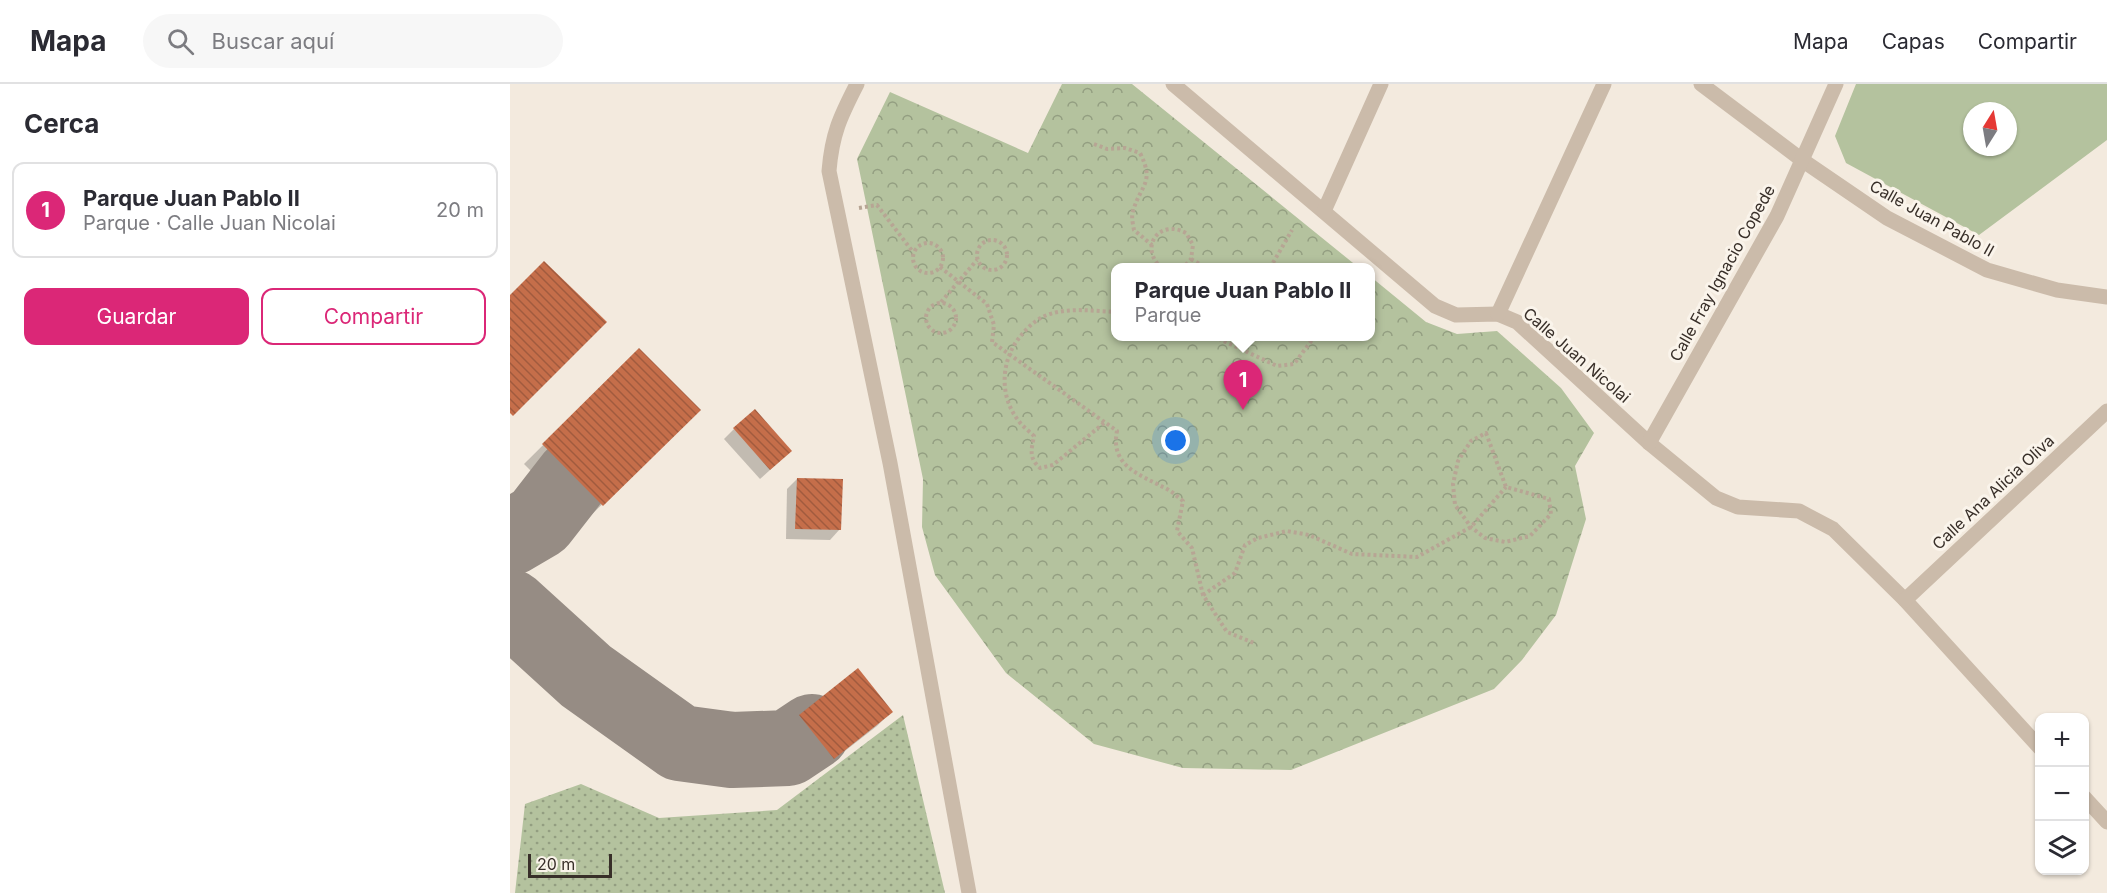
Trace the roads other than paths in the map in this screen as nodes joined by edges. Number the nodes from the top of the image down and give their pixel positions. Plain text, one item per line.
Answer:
1 (857, 84) edge
2 (1173, 84) edge
3 (1381, 84) edge
4 (1604, 84) edge
5 (1701, 84) edge
6 (1836, 84) edge
7 (1802, 160) junction
8 (1324, 211) junction
9 (2107, 297) edge
10 (1498, 314) junction
11 (2107, 411) edge
12 (1649, 443) junction
13 (1905, 600) junction
14 (2035, 743) edge
15 (2089, 802) edge
16 (2107, 822) edge
17 (969, 893) edge

1 - 17 street
2 - 8 street, Calle Juan Nicolai
3 - 8 street
4 - 10 street
5 - 7 street, Calle Juan Pablo II
6 - 7 street, Calle Fray Ignacio Copede
7 - 9 street, Calle Juan Pablo II
7 - 12 street, Calle Fray Ignacio Copede
8 - 10 street, Calle Juan Nicolai
10 - 12 street, Calle Juan Nicolai
11 - 13 street, Calle Ana Alicia Oliva
12 - 13 street, Calle Juan Nicolai
13 - 14 street, Calle Juan Nicolai
15 - 16 street

